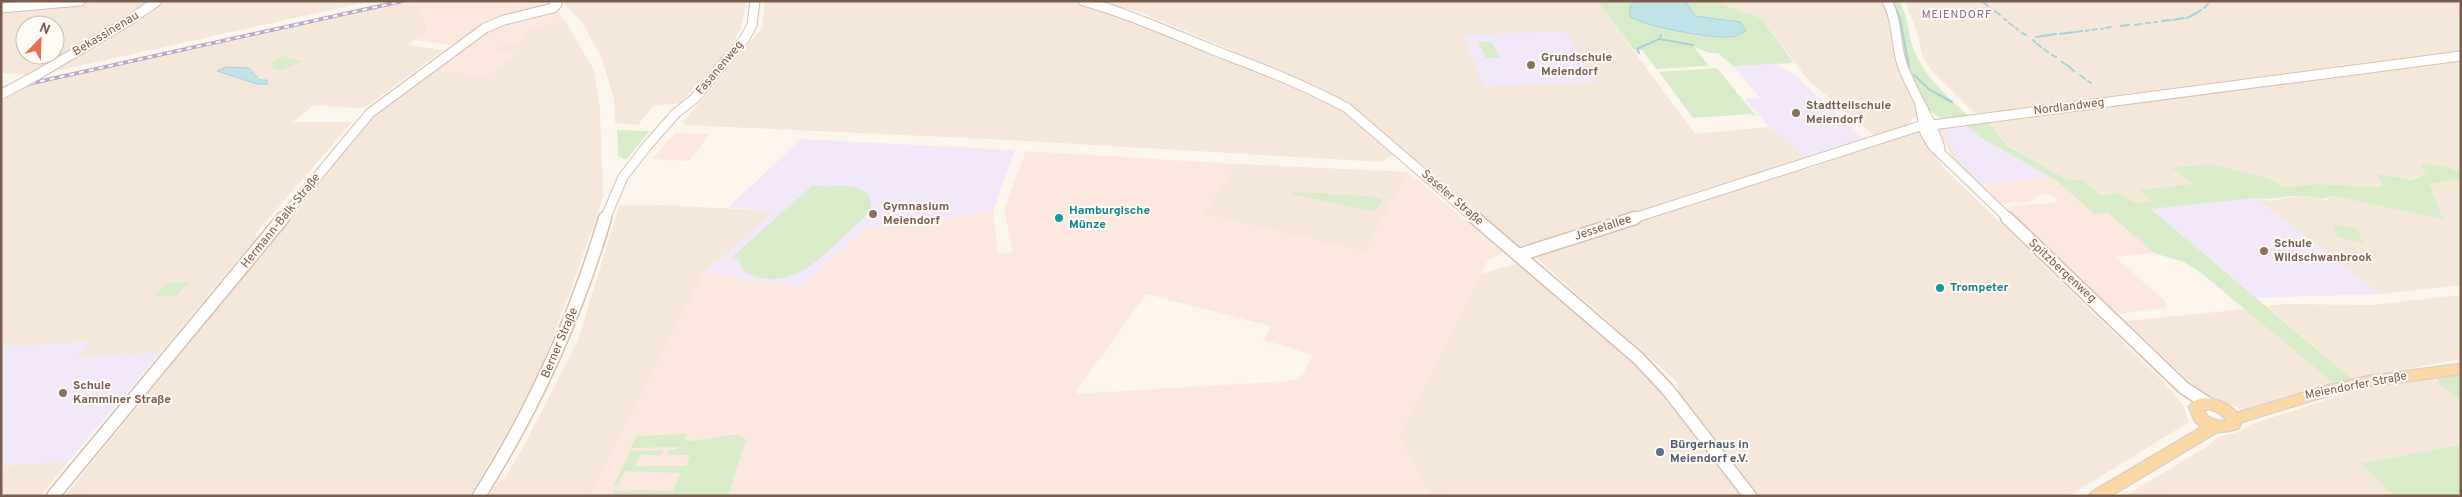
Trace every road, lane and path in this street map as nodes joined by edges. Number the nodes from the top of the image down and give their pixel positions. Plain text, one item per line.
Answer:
1 (80, 1) edge
2 (157, 1) edge
3 (755, 1) edge
4 (1083, 1) edge
5 (1887, 1) edge
6 (555, 4) edge
7 (1, 8) edge
8 (2461, 56) edge
9 (2, 94) edge
10 (1928, 125) junction
11 (637, 163) joint
12 (1687, 201) joint
13 (1519, 255) junction
14 (2461, 368) edge
15 (2202, 404) junction
16 (2231, 415) junction
17 (2207, 426) junction
18 (53, 496) edge
19 (479, 496) edge
20 (1750, 496) edge
21 (2097, 496) edge

1 - 7 street
2 - 9 street, Bekassinenau, bridge
3 - 11 street, Fasanenweg
4 - 13 street, Saseler Straße
5 - 10 street, Spitzbergenweg
6 - 18 street, Hermann-Balk-Straße
8 - 10 street, Nordlandweg
10 - 12 street, Nordlandweg
10 - 15 street, Spitzbergenweg
11 - 19 street, Berner Straße
12 - 13 street, Jesselallee
13 - 20 street, Saseler Straße
14 - 16 main road, Meiendorfer Straße
15 - 16 main road
15 - 17 main road
16 - 17 main road, Meiendorfer Straße
17 - 21 main road, Meiendorfer Straße

